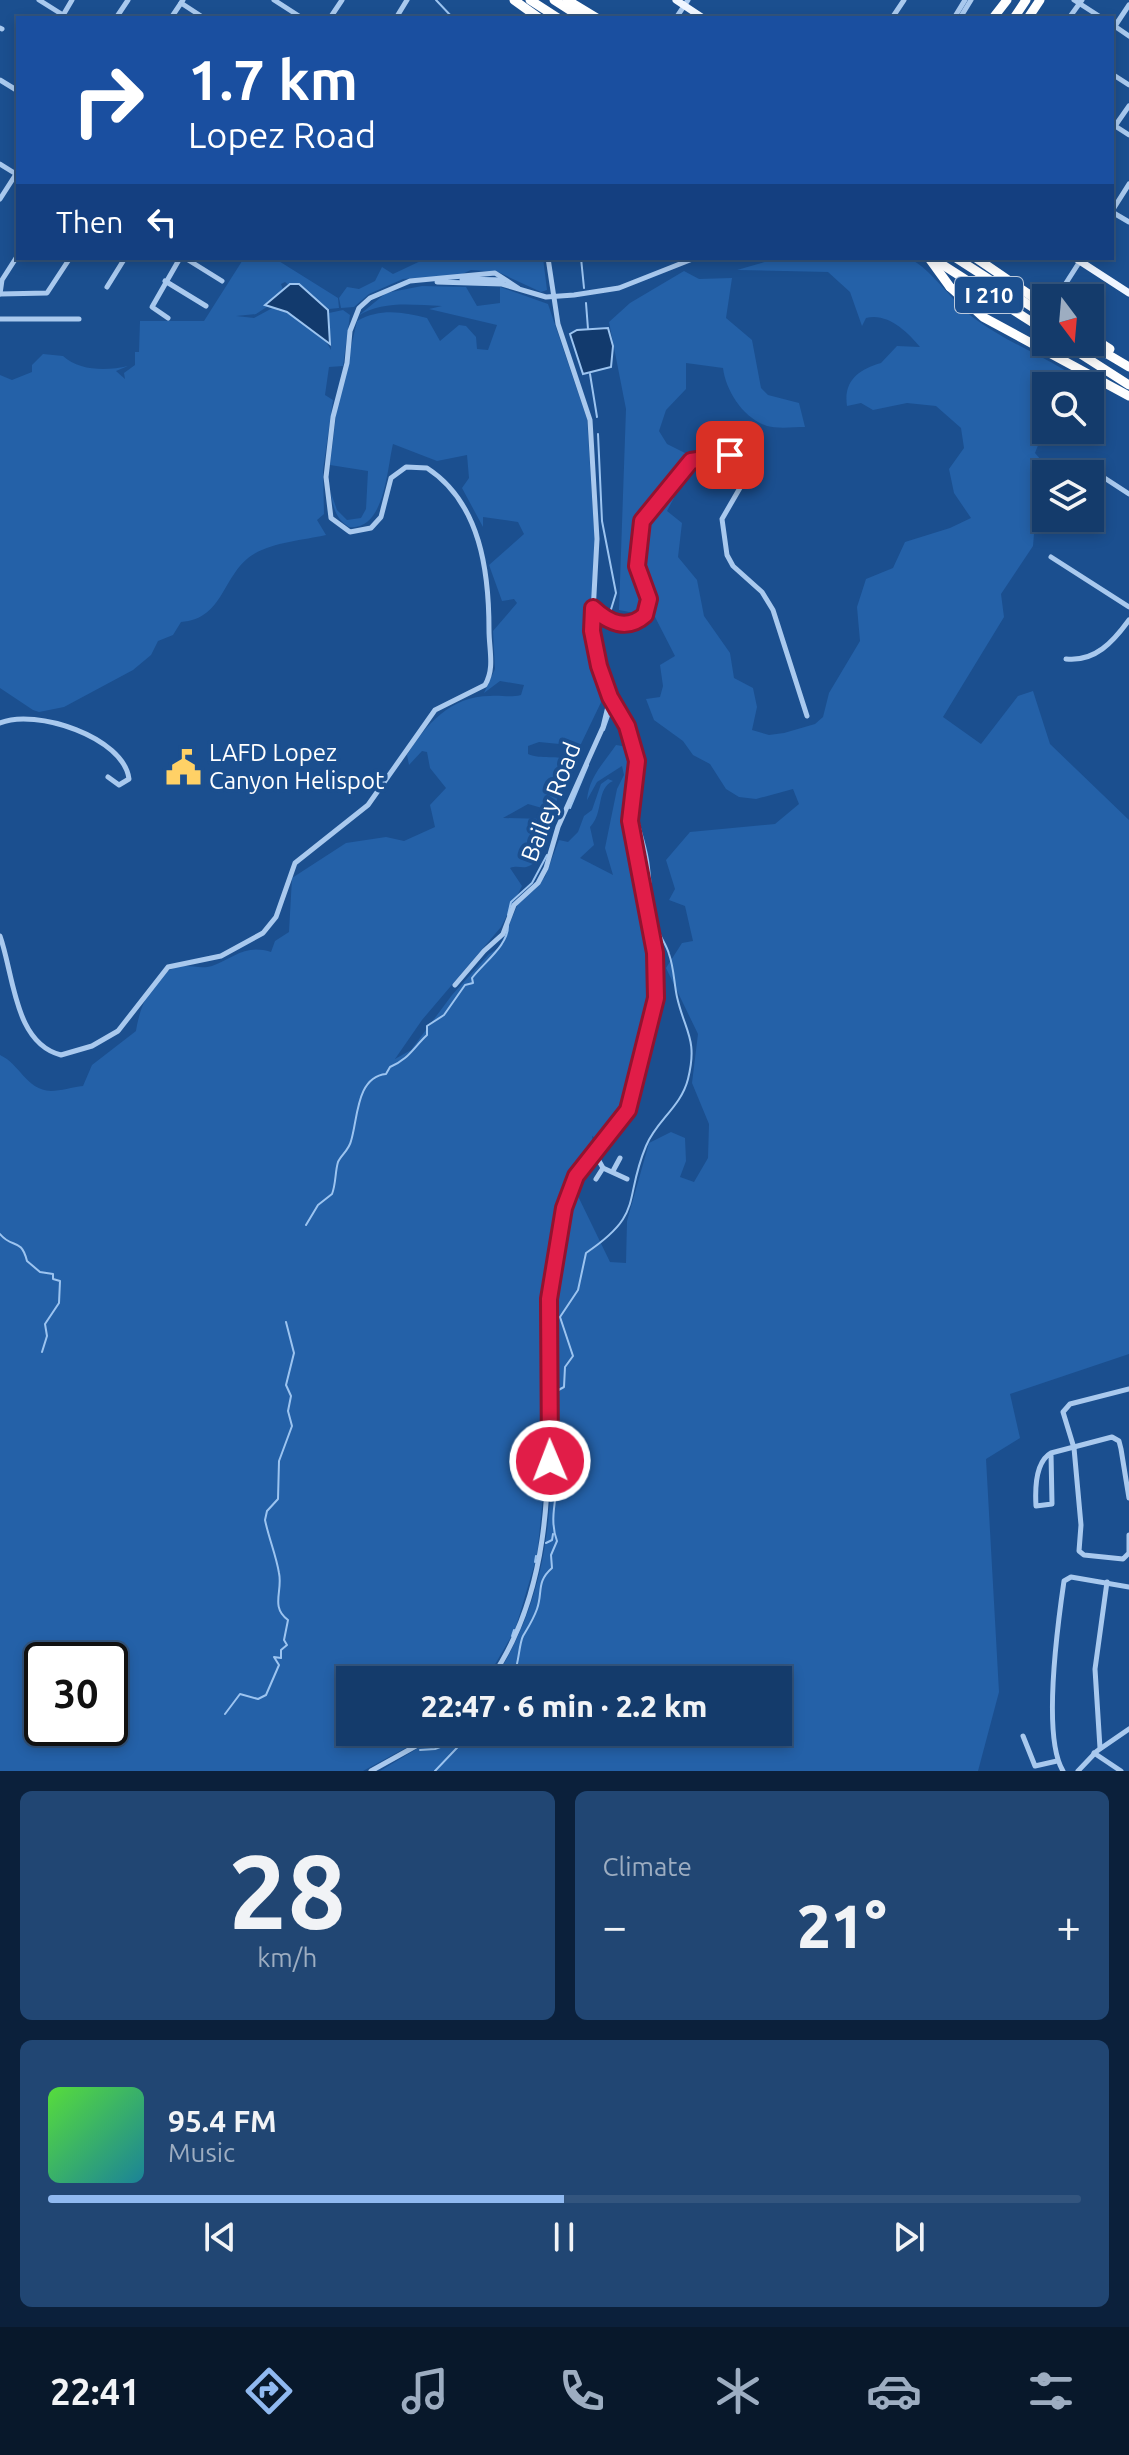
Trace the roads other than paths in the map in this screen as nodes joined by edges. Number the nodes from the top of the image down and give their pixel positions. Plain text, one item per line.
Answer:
1 (39, 0) edge
2 (274, 0) edge
3 (514, 0) edge
4 (530, 0) edge
5 (554, 0) edge
6 (567, 0) edge
7 (676, 0) edge
8 (1007, 0) edge
9 (1078, 1) edge
10 (182, 2) edge
11 (686, 3) edge
12 (1129, 5) edge
13 (61, 16) edge
14 (201, 16) edge
15 (299, 16) edge
16 (536, 16) edge
17 (555, 16) edge
18 (579, 16) edge
19 (594, 16) edge
20 (995, 16) edge
21 (1099, 16) edge
22 (1114, 26) edge
23 (1129, 36) edge
24 (1129, 106) edge
25 (1114, 125) edge
26 (1129, 135) edge
27 (16, 174) edge
28 (1129, 184) edge
29 (0, 199) edge
30 (1114, 208) edge
31 (16, 258) edge
32 (69, 260) edge
33 (124, 260) edge
34 (181, 260) edge
35 (186, 260) edge
36 (548, 260) edge
37 (690, 260) edge
38 (927, 260) edge
39 (932, 260) edge
40 (934, 260) edge
41 (959, 260) edge
42 (967, 260) edge
43 (979, 260) edge
44 (1078, 260) edge
45 (1080, 260) edge
46 (165, 281) junction
47 (222, 281) dead end
48 (434, 281) junction
49 (994, 282) junction
50 (1065, 284) edge
51 (107, 287) dead end
52 (518, 288) junction
53 (987, 293) junction
54 (1129, 293) edge
55 (0, 294) edge
56 (1032, 296) edge
57 (553, 297) junction
58 (206, 306) dead end
59 (1032, 307) edge
60 (168, 318) dead end
61 (0, 319) edge
62 (79, 319) dead end
63 (1032, 322) edge
64 (1104, 345) edge
65 (1104, 352) edge
66 (1084, 356) edge
67 (1128, 367) edge
68 (1129, 385) edge
69 (1129, 396) edge
70 (1104, 478) edge
71 (1129, 494) edge
72 (1051, 557) dead end
73 (1129, 607) edge
74 (593, 608) junction
75 (1129, 620) edge
76 (1066, 659) dead end
77 (610, 697) junction
78 (807, 716) dead end
79 (0, 723) edge
80 (108, 777) dead end
81 (0, 936) edge
82 (455, 985) dead end
83 (594, 1152) junction
84 (620, 1158) dead end
85 (603, 1168) junction
86 (613, 1171) junction
87 (596, 1179) dead end
88 (627, 1179) dead end
89 (1129, 1389) edge
90 (1074, 1448) junction
91 (1051, 1453) junction
92 (1129, 1498) edge
93 (1129, 1535) edge
94 (1107, 1582) junction
95 (1129, 1587) edge
96 (498, 1666) edge
97 (1127, 1732) edge
98 (1023, 1736) dead end
99 (416, 1746) edge
100 (1100, 1748) junction
101 (1094, 1753) junction
102 (1057, 1761) junction
103 (371, 1771) edge
104 (1063, 1771) edge
105 (1078, 1771) edge
106 (1121, 1771) edge

1 - 13 street
2 - 15 street
3 - 16 highway
4 - 17 highway
5 - 18 highway
6 - 19 highway
7 - 11 main road
8 - 20 highway
9 - 21 street
10 - 14 street
12 - 22 street
22 - 23 street
24 - 25 street
25 - 26 street
27 - 29 street
28 - 30 street
31 - 55 street
32 - 55 street
33 - 51 street
34 - 46 street
35 - 47 street
36 - 57 street
37 - 57 street
38 - 53 highway
39 - 69 highway, bridge
40 - 53 highway, I 210
41 - 49 highway, I 210
42 - 49 highway
43 - 56 highway
44 - 50 street
45 - 54 main road
46 - 58 street
46 - 60 street
48 - 52 street
48 - 52 street
48 - 81 street
49 - 59 highway, I 210
52 - 57 street
53 - 63 highway, I 210
57 - 74 street
61 - 62 street
64 - 67 highway
65 - 67 highway
66 - 68 highway
70 - 71 street
72 - 73 street
74 - 77 street
74 - 78 street
75 - 76 street
77 - 82 street, Bailey Road
77 - 83 street
79 - 80 street
83 - 85 street
83 - 96 street
84 - 86 street
85 - 86 street
85 - 87 street
86 - 88 street
89 - 90 street
90 - 91 street
90 - 92 street
90 - 93 street
91 - 91 street
94 - 95 street
94 - 100 street
94 - 102 street
97 - 100 street
98 - 102 street
99 - 103 street
100 - 101 street
101 - 105 street
101 - 106 street
102 - 104 street

